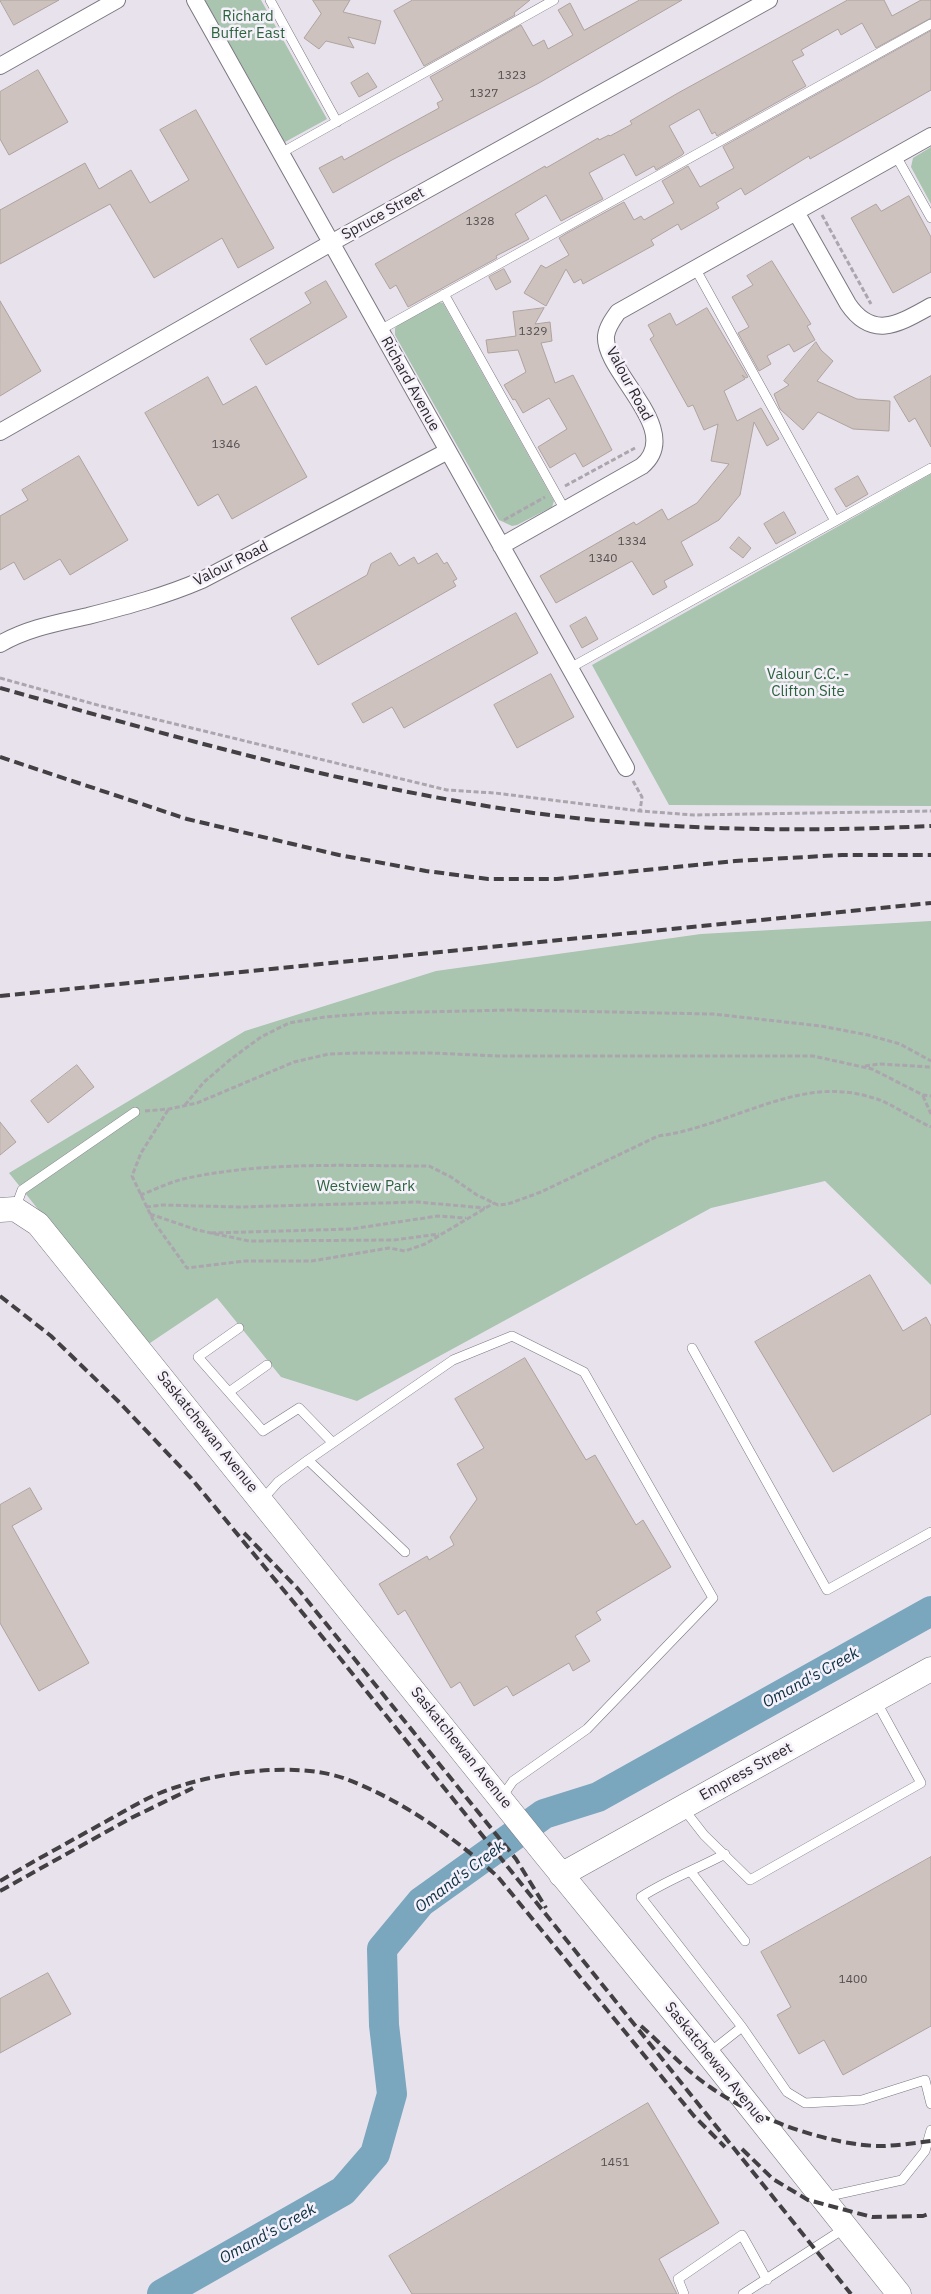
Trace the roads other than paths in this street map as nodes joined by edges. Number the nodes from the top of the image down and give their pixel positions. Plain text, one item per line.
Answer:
1 (117, 0) edge
2 (195, 0) edge
3 (270, 0) edge
4 (554, 0) edge
5 (769, 0) edge
6 (931, 24) edge
7 (0, 66) edge
8 (337, 122) junction
9 (931, 136) edge
10 (281, 153) junction
11 (896, 156) junction
12 (796, 212) junction
13 (931, 218) edge
14 (331, 243) junction
15 (695, 268) junction
16 (444, 294) junction
17 (931, 306) edge
18 (380, 330) junction
19 (0, 432) edge
20 (448, 451) junction
21 (931, 468) edge
22 (565, 510) junction
23 (835, 521) junction
24 (501, 546) junction
25 (0, 644) edge
26 (570, 668) junction
27 (626, 768) road end
28 (134, 1112) road end
29 (8, 1209) edge
30 (239, 1328) dead end
31 (692, 1348) dead end
32 (267, 1365) dead end
33 (229, 1392) junction
34 (332, 1442) junction
35 (308, 1460) junction
36 (262, 1500) junction
37 (931, 1532) edge
38 (405, 1552) dead end
39 (931, 1669) edge
40 (876, 1700) junction
41 (501, 1798) junction
42 (683, 1807) junction
43 (725, 1854) junction
44 (691, 1872) junction
45 (561, 1875) junction
46 (745, 1941) dead end
47 (742, 2027) junction
48 (708, 2054) junction
49 (931, 2104) edge
50 (931, 2130) edge
51 (822, 2198) junction
52 (846, 2228) junction
53 (767, 2280) junction
54 (684, 2294) edge
55 (743, 2294) edge
56 (898, 2294) edge

1 - 7 street
2 - 10 street, Richard Avenue
3 - 8 lane
4 - 8 lane
5 - 14 street, Spruce Street
6 - 16 lane
8 - 10 lane
9 - 11 street, Valour Road
10 - 14 street, Richard Avenue
11 - 12 street, Valour Road
11 - 13 lane
12 - 15 street, Valour Road
12 - 17 street
14 - 18 street, Richard Avenue
14 - 19 street, Spruce Street
15 - 22 street, Valour Road
15 - 23 lane
16 - 18 lane
16 - 22 lane
18 - 20 street, Richard Avenue
20 - 24 street, Richard Avenue
20 - 25 street, Valour Road
21 - 23 lane
22 - 24 street, Valour Road
23 - 26 lane
24 - 26 street, Richard Avenue
26 - 27 street, Richard Avenue
28 - 29 lane
29 - 36 street, Saskatchewan Avenue
30 - 33 lane
31 - 37 lane
32 - 33 lane
33 - 34 lane
34 - 35 lane
34 - 41 lane
35 - 36 lane
35 - 38 lane
36 - 41 street, Saskatchewan Avenue
39 - 40 street, Empress Street
40 - 42 street, Empress Street
40 - 43 lane
41 - 45 street, Saskatchewan Avenue
42 - 43 lane
42 - 45 street, Empress Street
43 - 44 lane
44 - 46 lane
44 - 47 lane
45 - 48 street, Saskatchewan Avenue
47 - 48 lane
47 - 49 lane
48 - 51 street, Saskatchewan Avenue
50 - 51 lane
51 - 52 street, Saskatchewan Avenue
52 - 53 lane
52 - 56 street, Saskatchewan Avenue
53 - 54 lane
53 - 55 lane

